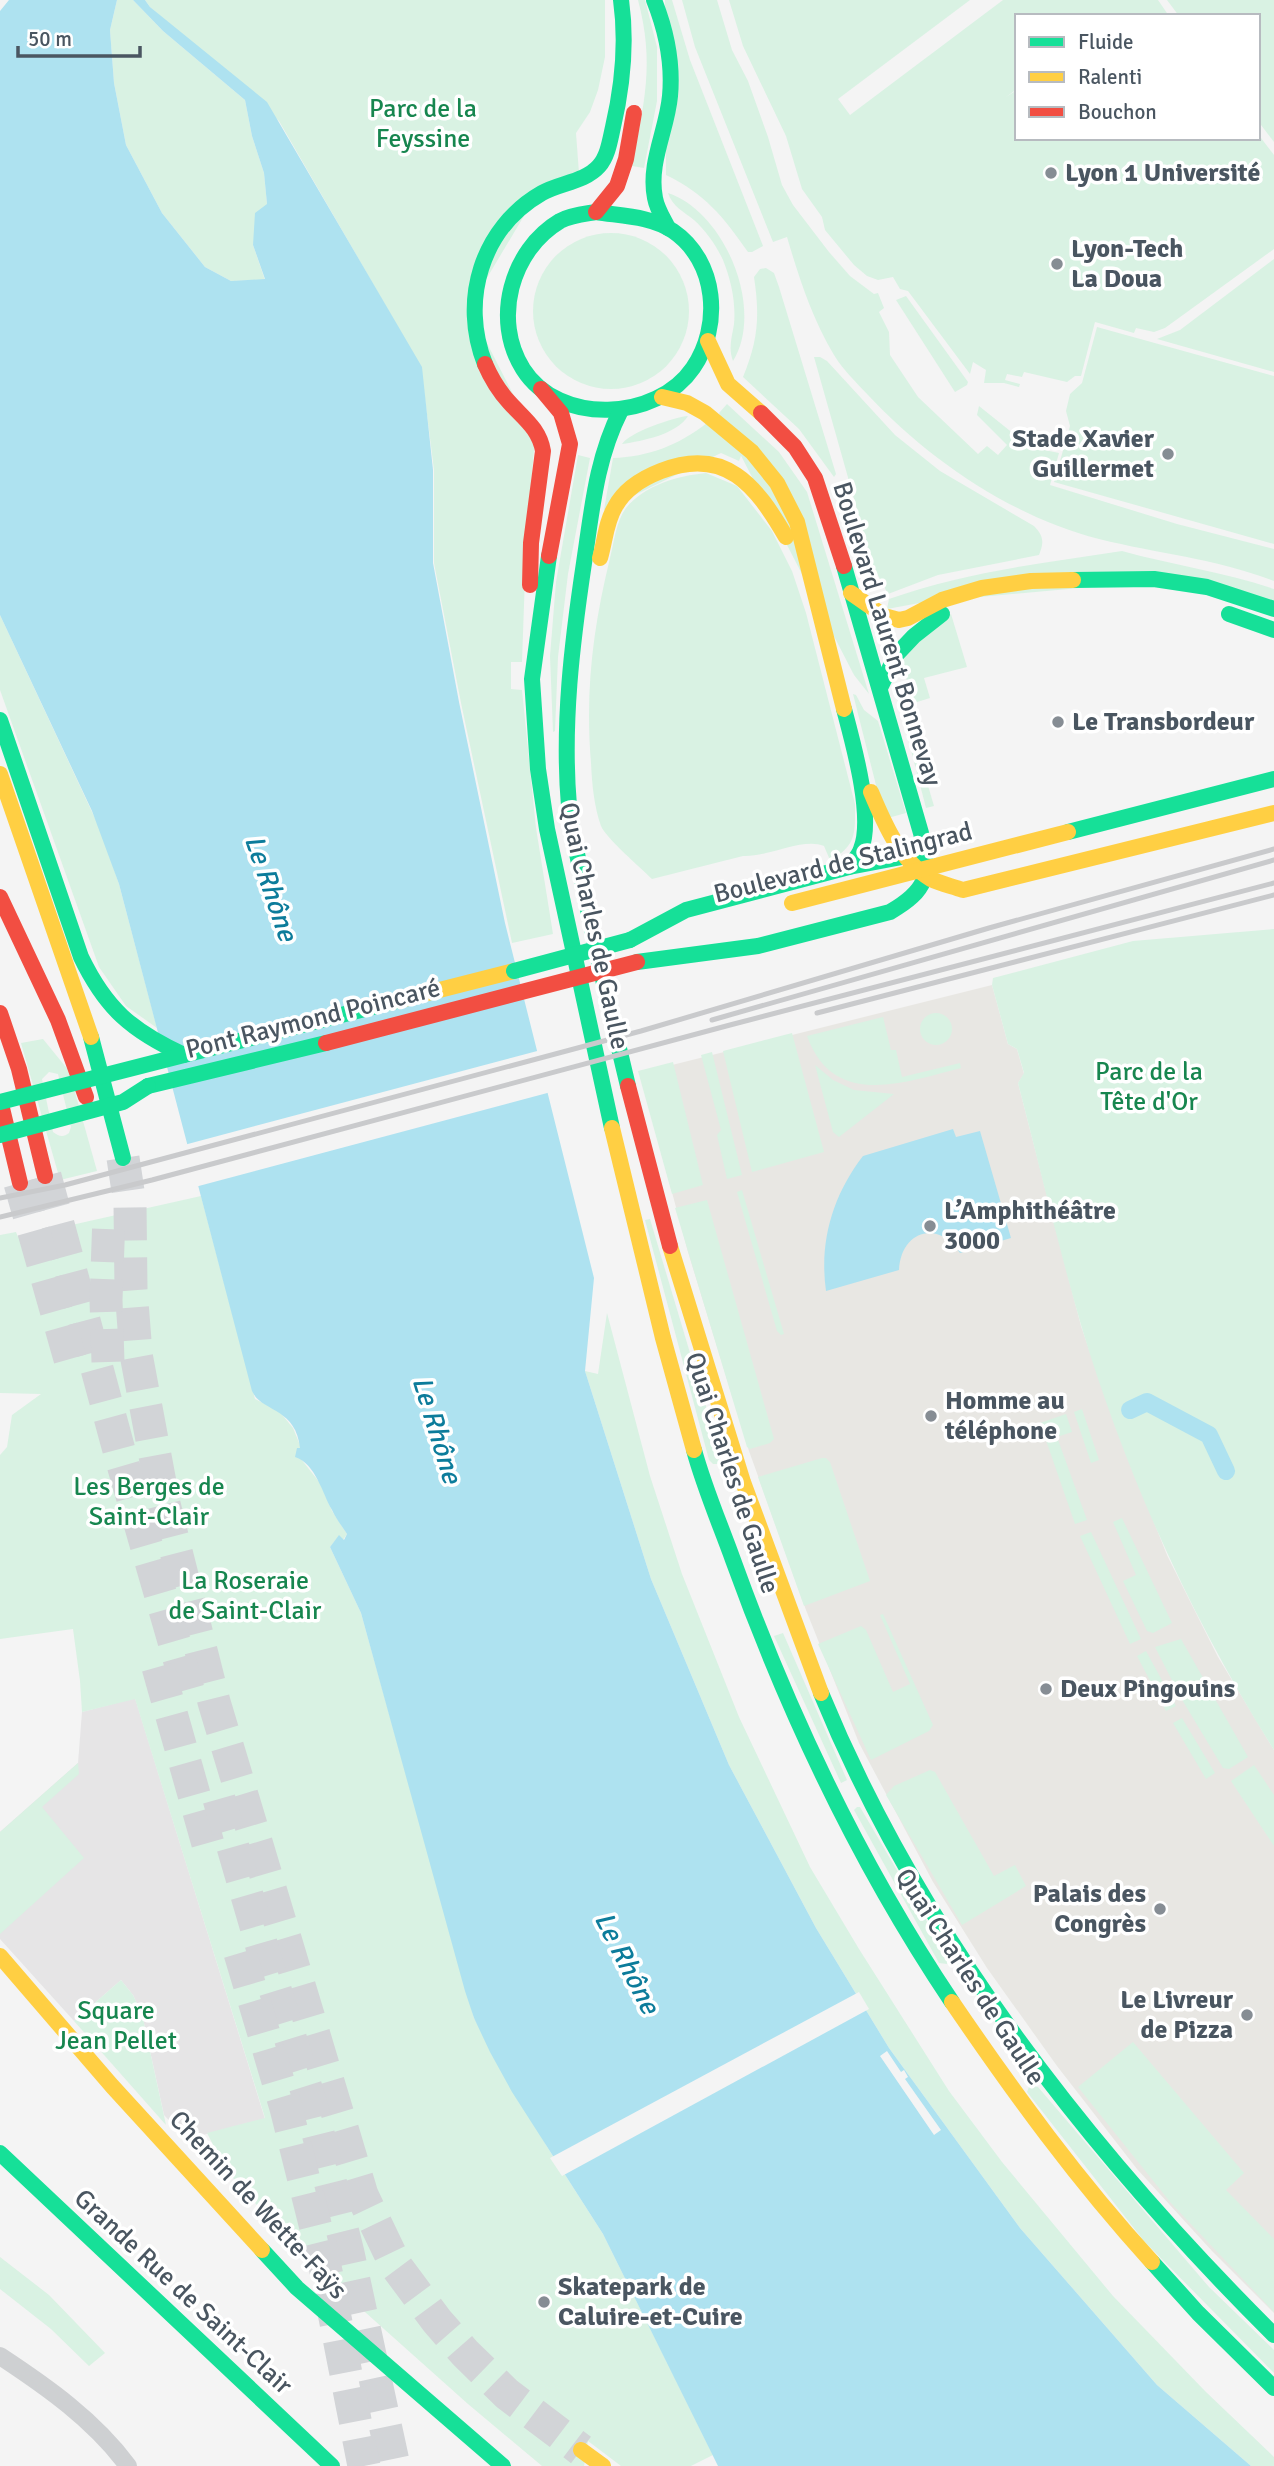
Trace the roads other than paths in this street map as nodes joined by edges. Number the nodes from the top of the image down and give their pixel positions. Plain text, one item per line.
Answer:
1 (621, 0) edge
2 (632, 0) edge
3 (654, 0) edge
4 (640, 36) dead end
5 (637, 98) dead end
6 (596, 212) junction
7 (668, 228) junction
8 (708, 341) junction
9 (541, 389) junction
10 (662, 397) junction
11 (621, 410) junction
12 (851, 593) junction
13 (1180, 600) dead end
14 (578, 608) junction
15 (1214, 609) dead end
16 (1274, 609) edge
17 (819, 611) junction
18 (1274, 630) edge
19 (532, 679) junction
20 (880, 688) junction
21 (0, 720) edge
22 (857, 760) junction
23 (0, 774) edge
24 (1274, 779) edge
25 (0, 793) edge
26 (1274, 794) edge
27 (1274, 813) edge
28 (16, 824) junction
29 (1068, 839) junction
30 (926, 852) junction
31 (907, 857) junction
32 (849, 867) junction
33 (928, 877) junction
34 (2, 890) edge
35 (778, 906) dead end
36 (796, 919) dead end
37 (31, 923) dead end
38 (684, 927) dead end
39 (756, 929) dead end
40 (630, 940) junction
41 (637, 961) junction
42 (18, 974) dead end
43 (56, 1010) junction
44 (0, 1013) edge
45 (72, 1054) junction
46 (184, 1055) junction
47 (0, 1102) edge
48 (1, 1124) edge
49 (93, 1127) dead end
50 (123, 1158) tunnel mouth
51 (45, 1177) tunnel mouth
52 (20, 1183) tunnel mouth
53 (0, 1956) edge
54 (0, 2154) edge
55 (1274, 2335) edge
56 (0, 2356) edge
57 (1274, 2388) edge
58 (581, 2450) tunnel mouth
59 (484, 2458) edge
60 (128, 2466) edge
61 (332, 2466) edge
62 (503, 2466) edge
63 (603, 2466) edge

1 - 19 main road
2 - 4 main road
3 - 7 main road
5 - 6 main road
6 - 7 main road
6 - 9 main road
7 - 8 main road
8 - 10 main road
8 - 12 main road, Boulevard Laurent Bonnevay
9 - 11 main road
9 - 19 main road, Quai Charles de Gaulle
10 - 11 main road
10 - 17 main road, Boulevard Laurent Bonnevay
11 - 14 main road, Quai Charles de Gaulle
12 - 16 main road
12 - 20 main road, Boulevard Laurent Bonnevay
13 - 20 main road
14 - 17 main road
14 - 55 main road, Quai Charles de Gaulle
15 - 18 main road
17 - 22 main road, Boulevard Laurent Bonnevay
19 - 57 main road, Quai Charles de Gaulle
20 - 30 main road, Boulevard Laurent Bonnevay
21 - 46 main road
22 - 31 main road
22 - 32 main road
23 - 28 main road
24 - 29 main road
25 - 28 main road
26 - 29 main road
27 - 33 main road
28 - 50 main road
29 - 35 main road, Boulevard de Stalingrad, bridge
29 - 36 main road, Boulevard de Stalingrad
30 - 31 main road
30 - 33 main road, Boulevard Laurent Bonnevay
31 - 32 main road
31 - 33 main road
32 - 40 main road
33 - 41 main road
34 - 43 main road
37 - 43 main road
38 - 40 main road, Boulevard de Stalingrad
39 - 41 main road, Boulevard de Stalingrad
40 - 46 main road, Pont Raymond Poincaré, bridge
41 - 48 main road, Pont Raymond Poincaré, bridge
42 - 45 main road
43 - 45 main road
44 - 51 main road
45 - 49 main road
46 - 47 main road, Pont Raymond Poincaré, bridge
47 - 48 main road
48 - 52 main road
53 - 59 main road, Chemin de Wette-Faÿs
54 - 61 main road, Grande Rue de Saint-Clair
56 - 60 street
58 - 63 main road
59 - 62 main road, Chemin de Wette-Faÿs

